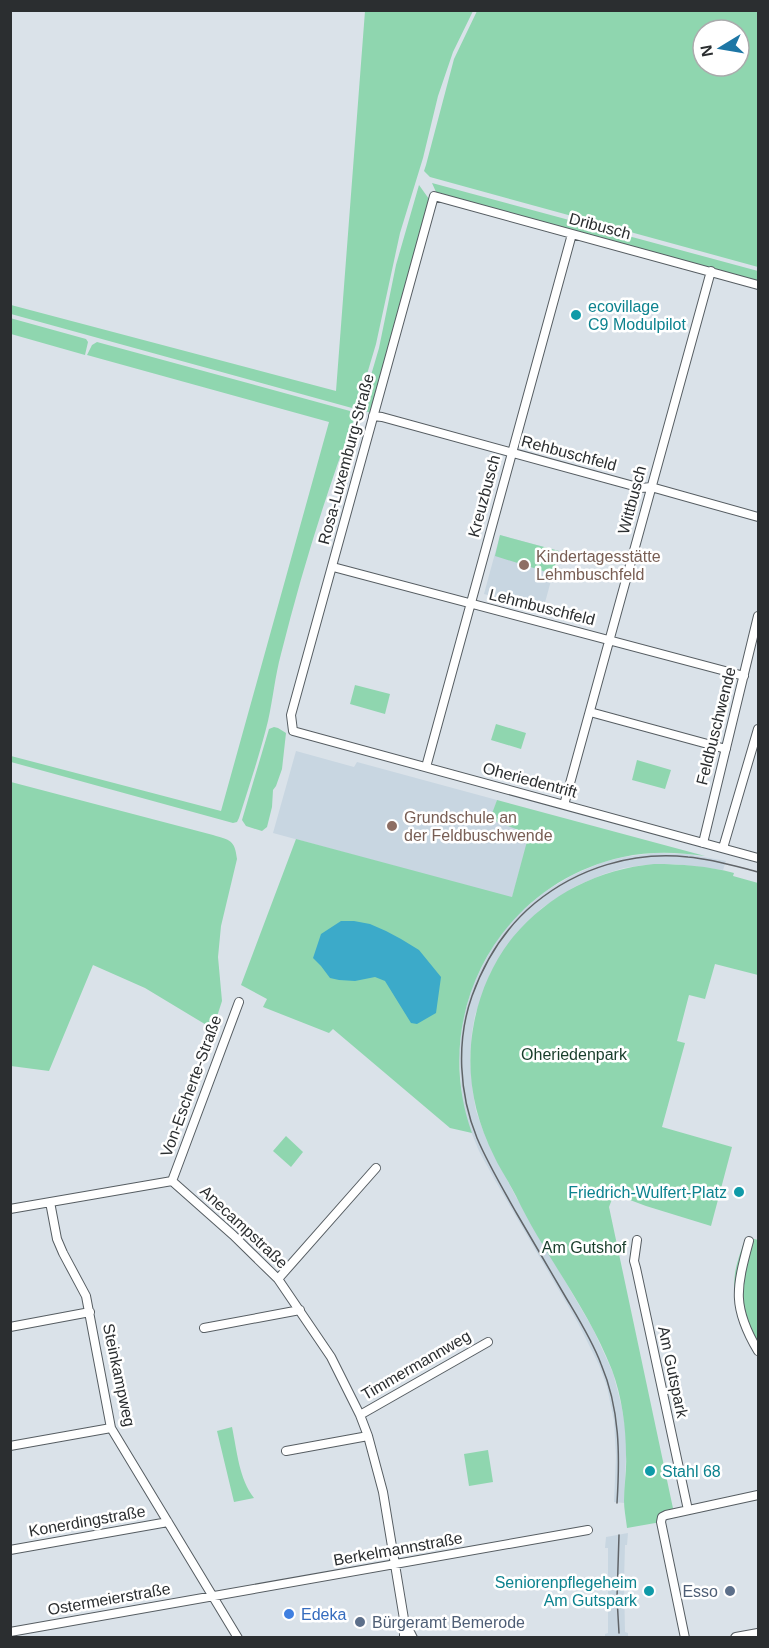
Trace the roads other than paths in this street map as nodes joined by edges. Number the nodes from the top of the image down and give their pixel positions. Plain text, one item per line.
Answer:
1 (434, 196) joint
2 (572, 234) junction
3 (711, 272) junction
4 (759, 285) edge
5 (373, 416) junction
6 (512, 453) junction
7 (651, 487) junction
8 (759, 517) edge
9 (333, 567) junction
10 (471, 605) junction
11 (759, 616) edge
12 (610, 640) junction
13 (744, 676) junction
14 (590, 712) junction
15 (759, 729) edge
16 (293, 731) joint
17 (726, 749) junction
18 (426, 767) junction
19 (564, 805) junction
20 (703, 843) junction
21 (723, 848) junction
22 (759, 858) edge
23 (239, 1002) dead end
24 (376, 1168) dead end
25 (172, 1181) junction
26 (50, 1202) junction
27 (10, 1209) edge
28 (637, 1240) dead end
29 (749, 1241) dead end
30 (278, 1279) junction
31 (300, 1310) junction
32 (90, 1312) junction
33 (10, 1327) edge
34 (204, 1328) dead end
35 (488, 1342) dead end
36 (759, 1351) edge
37 (360, 1415) junction
38 (111, 1428) junction
39 (368, 1436) junction
40 (10, 1446) edge
41 (286, 1451) dead end
42 (759, 1495) edge
43 (688, 1510) junction
44 (168, 1522) junction
45 (588, 1530) dead end
46 (10, 1550) edge
47 (395, 1564) junction
48 (213, 1597) junction
49 (404, 1619) junction
50 (10, 1632) edge
51 (759, 1634) edge
52 (238, 1638) edge
53 (404, 1638) edge
54 (412, 1638) edge
55 (685, 1638) edge
56 (736, 1638) edge

1 - 2 street, Dribusch
1 - 5 street, Rosa-Luxemburg-Straße
2 - 3 street, Dribusch
2 - 6 street, Kreuzbusch
3 - 4 street, Dribusch
3 - 7 street, Wittbusch
5 - 6 street, Rehbuschfeld
5 - 9 street, Rosa-Luxemburg-Straße
6 - 7 street, Rehbuschfeld
6 - 10 street, Kreuzbusch
7 - 8 street, Rehbuschfeld
7 - 12 street, Wittbusch
9 - 10 street, Lehmbuschfeld
9 - 16 street, Rosa-Luxemburg-Straße
10 - 12 street, Lehmbuschfeld
10 - 18 street, Kreuzbusch
11 - 13 street, Feldbuschwende
12 - 13 street, Lehmbuschfeld
12 - 14 street, Wittbusch
13 - 17 street, Feldbuschwende
14 - 17 street
14 - 19 street, Wittbusch
15 - 21 street
16 - 18 street, Oheriedentrift
17 - 20 street, Feldbuschwende
18 - 19 street, Oheriedentrift
19 - 20 street, Oheriedentrift
20 - 21 street, Oheriedentrift
21 - 22 street, Oheriedentrift
23 - 25 street, Von-Escherte-Straße
24 - 30 street
25 - 26 street
25 - 30 street, Anecampstraße
26 - 27 street
26 - 32 street, Steinkampweg
28 - 43 street, Am Gutspark
29 - 36 street
30 - 31 street, Anecampstraße
31 - 34 street
31 - 37 street, Anecampstraße
32 - 33 street
32 - 38 street, Steinkampweg
35 - 37 street, Timmermannweg
37 - 39 street, Anecampstraße
38 - 40 street
38 - 44 street, Steinkampweg
39 - 41 street
39 - 47 street, Anecampstraße
42 - 43 street
43 - 55 street
44 - 46 street, Konerdingstraße
44 - 48 street, Steinkampweg
45 - 47 street, Berkelmannstraße
47 - 48 street, Berkelmannstraße
47 - 49 street, Anecampstraße
48 - 50 street, Ostermeierstraße
48 - 52 street, Steinkampweg
49 - 53 street, Anecampstraße
49 - 54 street, Anecampstraße
51 - 56 main road

